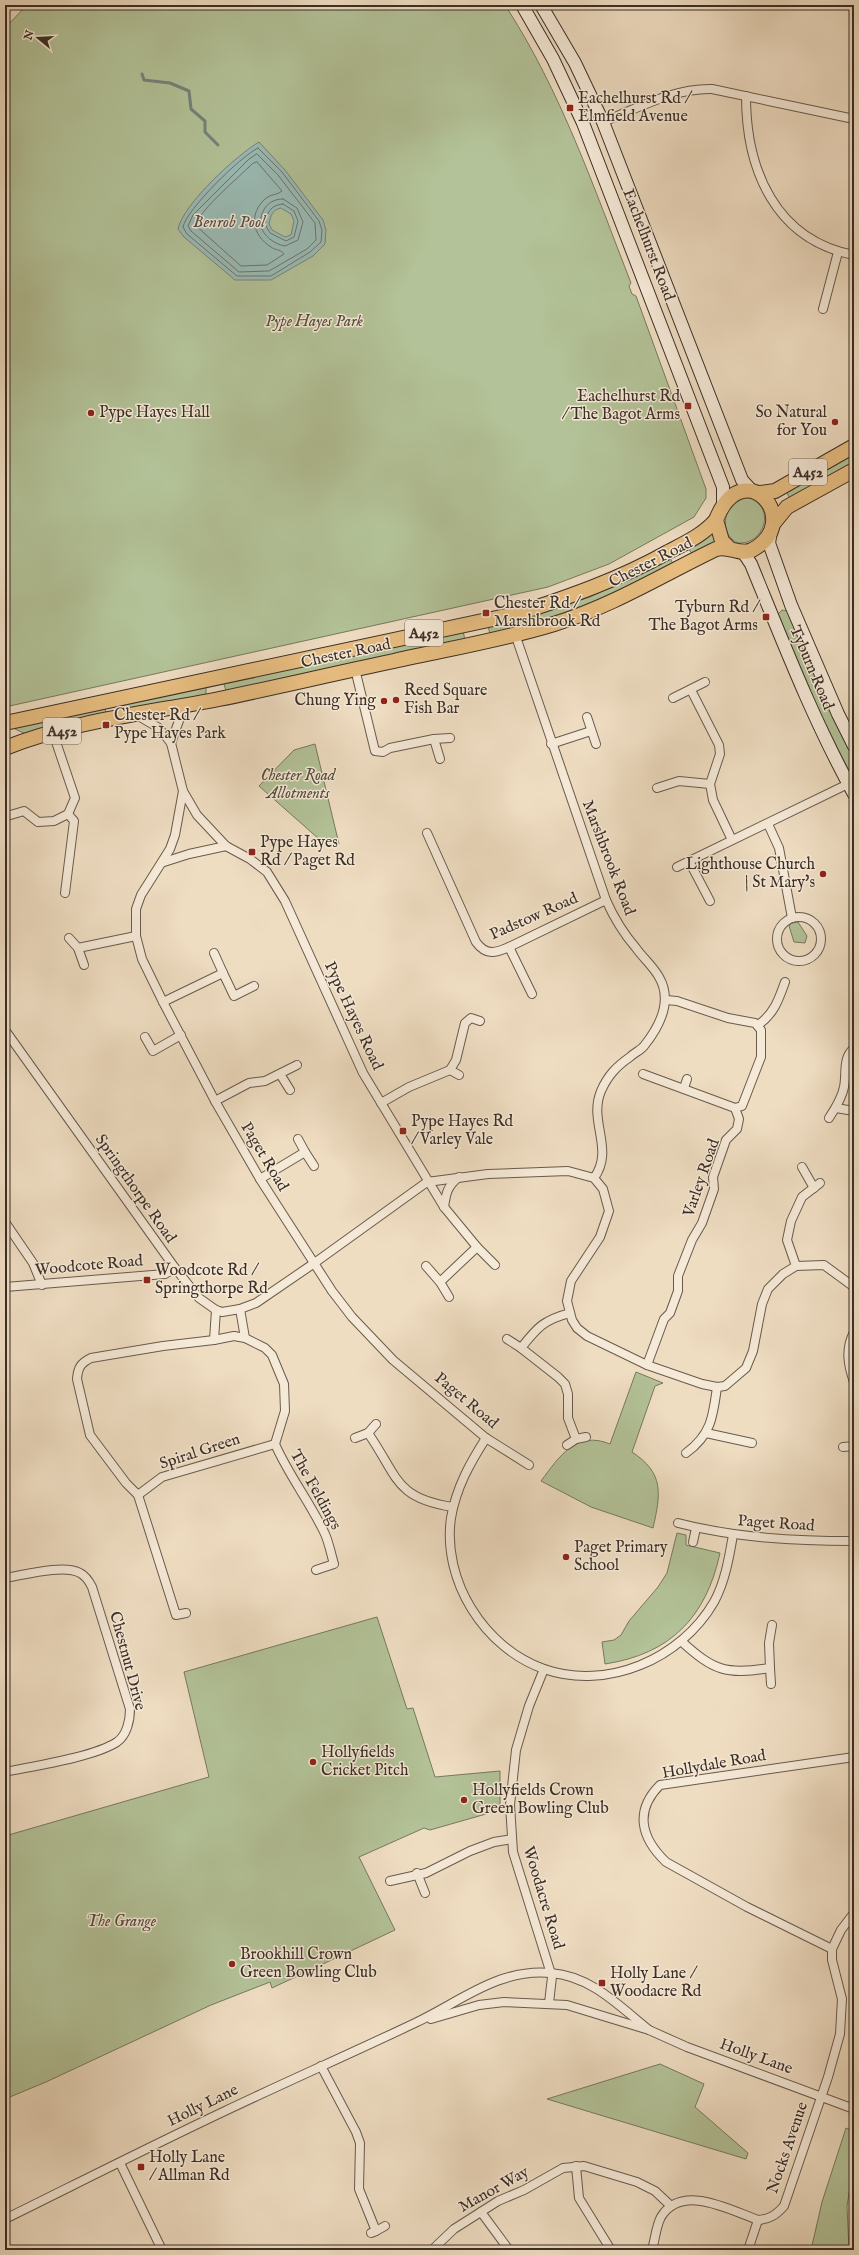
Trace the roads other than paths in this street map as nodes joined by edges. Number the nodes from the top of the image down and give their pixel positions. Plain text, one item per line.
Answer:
1 (543, 6) edge
2 (524, 10) edge
3 (746, 96) junction
4 (854, 119) edge
5 (603, 122) junction
6 (612, 145) junction
7 (594, 152) junction
8 (838, 252) junction
9 (854, 255) edge
10 (823, 309) dead end
11 (854, 446) edge
12 (854, 470) edge
13 (756, 492) junction
14 (723, 504) junction
15 (716, 520) junction
16 (772, 528) junction
17 (729, 548) junction
18 (743, 552) junction
19 (515, 634) junction
20 (355, 669) junction
21 (213, 679) junction
22 (705, 682) dead end
23 (691, 690) junction
24 (115, 698) junction
25 (673, 698) dead end
26 (218, 699) junction
27 (187, 705) junction
28 (134, 714) junction
29 (119, 717) junction
30 (587, 717) dead end
31 (5, 724) edge
32 (591, 731) junction
33 (53, 733) junction
34 (450, 738) dead end
35 (434, 739) junction
36 (171, 743) junction
37 (551, 744) junction
38 (596, 744) dead end
39 (854, 746) edge
40 (5, 748) edge
41 (440, 759) dead end
42 (710, 784) junction
43 (657, 788) dead end
44 (851, 789) edge
45 (183, 791) junction
46 (68, 814) junction
47 (7, 816) dead end
48 (768, 824) junction
49 (427, 833) dead end
50 (732, 840) junction
51 (226, 846) junction
52 (689, 861) junction
53 (164, 862) junction
54 (677, 867) dead end
55 (65, 893) dead end
56 (606, 900) junction
57 (710, 901) dead end
58 (792, 918) junction
59 (136, 936) junction
60 (69, 938) dead end
61 (509, 947) junction
62 (78, 948) junction
63 (214, 953) dead end
64 (84, 966) dead end
65 (223, 973) junction
66 (785, 982) dead end
67 (254, 986) dead end
68 (532, 994) dead end
69 (666, 1000) junction
70 (163, 1002) junction
71 (480, 1021) dead end
72 (758, 1025) junction
73 (5, 1030) edge
74 (181, 1035) junction
75 (145, 1037) dead end
76 (854, 1048) edge
77 (297, 1064) dead end
78 (450, 1070) junction
79 (280, 1074) junction
80 (459, 1074) dead end
81 (643, 1074) dead end
82 (687, 1079) dead end
83 (684, 1088) junction
84 (290, 1090) dead end
85 (215, 1101) junction
86 (381, 1103) junction
87 (735, 1108) junction
88 (836, 1108) junction
89 (854, 1111) edge
90 (829, 1118) dead end
91 (298, 1139) dead end
92 (305, 1152) junction
93 (314, 1166) dead end
94 (802, 1167) dead end
95 (460, 1177) junction
96 (594, 1178) junction
97 (260, 1179) junction
98 (427, 1182) junction
99 (820, 1183) dead end
100 (814, 1188) junction
101 (444, 1207) junction
102 (5, 1222) edge
103 (477, 1247) junction
104 (313, 1264) junction
105 (495, 1265) dead end
106 (426, 1266) dead end
107 (796, 1266) junction
108 (175, 1268) junction
109 (440, 1282) junction
110 (42, 1285) junction
111 (5, 1287) edge
112 (854, 1287) edge
113 (449, 1297) dead end
114 (240, 1309) junction
115 (216, 1310) junction
116 (570, 1313) junction
117 (854, 1332) edge
118 (244, 1338) junction
119 (507, 1339) dead end
120 (214, 1340) junction
121 (521, 1348) junction
122 (647, 1365) junction
123 (854, 1382) edge
124 (721, 1387) junction
125 (376, 1424) dead end
126 (368, 1433) junction
127 (706, 1433) junction
128 (586, 1437) dead end
129 (355, 1438) dead end
130 (486, 1438) junction
131 (576, 1439) junction
132 (752, 1443) dead end
133 (275, 1444) junction
134 (567, 1445) dead end
135 (854, 1446) edge
136 (843, 1447) dead end
137 (686, 1453) dead end
138 (529, 1464) dead end
139 (138, 1495) junction
140 (453, 1507) junction
141 (678, 1523) dead end
142 (696, 1528) junction
143 (733, 1536) junction
144 (854, 1541) edge
145 (693, 1542) dead end
146 (316, 1570) dead end
147 (5, 1578) edge
148 (186, 1613) dead end
149 (772, 1625) dead end
150 (681, 1641) junction
151 (770, 1668) junction
152 (544, 1669) junction
153 (771, 1684) dead end
154 (854, 1757) edge
155 (5, 1772) edge
156 (512, 1839) junction
157 (417, 1873) junction
158 (390, 1881) dead end
159 (425, 1893) dead end
160 (854, 1913) edge
161 (832, 1948) junction
162 (550, 1972) junction
163 (549, 2003) junction
164 (416, 2023) junction
165 (649, 2030) junction
166 (321, 2066) junction
167 (821, 2096) junction
168 (854, 2109) edge
169 (120, 2163) junction
170 (576, 2166) junction
171 (671, 2206) junction
172 (482, 2212) junction
173 (5, 2220) edge
174 (758, 2220) junction
175 (385, 2226) dead end
176 (162, 2250) edge
177 (432, 2250) edge
178 (509, 2250) edge
179 (611, 2250) edge
180 (652, 2250) edge
181 (748, 2250) edge

1 - 2 main road
1 - 5 main road, Eachelhurst Road
2 - 7 main road, Eachelhurst Road
3 - 4 street
3 - 5 street
3 - 8 street
5 - 6 main road, Eachelhurst Road
6 - 7 main road
6 - 13 main road, Eachelhurst Road
7 - 14 main road, Eachelhurst Road
8 - 9 street
8 - 10 street
11 - 13 highway, A452
12 - 16 highway, A452
13 - 14 highway
13 - 16 highway
14 - 15 highway
15 - 17 highway
15 - 21 highway, Chester Road / A452
16 - 18 highway
16 - 39 main road, Tyburn Road
17 - 18 highway
17 - 19 highway, Chester Road / A452
18 - 44 main road, Tyburn Road
19 - 20 highway, Chester Road / A452
19 - 37 street, Marshbrook Road
20 - 26 highway, Chester Road / A452
20 - 35 street
21 - 24 highway, Chester Road / A452
21 - 26 highway
22 - 23 street
23 - 25 street
23 - 42 street
24 - 29 highway
24 - 31 highway, Chester Road / A452
26 - 27 highway, Chester Road / A452
27 - 28 highway, Chester Road / A452
27 - 36 street
28 - 29 highway, Chester Road / A452
28 - 36 street, Pype Hayes Road
29 - 33 highway, Chester Road / A452
30 - 32 street
32 - 37 street
32 - 38 street
33 - 40 highway, Chester Road / A452
33 - 46 street
34 - 35 street
35 - 41 street
36 - 45 street, Pype Hayes Road
37 - 56 street, Marshbrook Road
42 - 43 street
42 - 50 street
44 - 48 street
45 - 51 street, Pype Hayes Road
45 - 53 street, Paget Road
46 - 47 street
46 - 55 street
48 - 50 street
48 - 58 street
49 - 61 street, Padstow Road
50 - 52 street
51 - 53 street
51 - 86 street, Pype Hayes Road
52 - 54 street
52 - 57 street
53 - 59 street, Paget Road
56 - 61 street, Padstow Road
56 - 69 street, Marshbrook Road
58 - 58 street
59 - 62 street
59 - 70 street, Paget Road
60 - 62 street
61 - 68 street
62 - 64 street
63 - 65 street
65 - 67 street
65 - 70 street
66 - 72 street
69 - 72 street
69 - 96 street, Marshbrook Road
70 - 74 street, Paget Road
71 - 78 street
72 - 87 street
73 - 108 street, Springthorpe Road
74 - 75 street
74 - 85 street, Paget Road
76 - 88 street
77 - 79 street
78 - 80 street
78 - 86 street
79 - 84 street
79 - 85 street
81 - 83 street
82 - 83 street
83 - 87 street
85 - 97 street, Paget Road
86 - 98 street, Pype Hayes Road
87 - 122 street, Varley Road
88 - 89 street
88 - 90 street
91 - 92 street
92 - 93 street
92 - 97 street
94 - 100 street
95 - 96 street
95 - 98 street
95 - 101 street
96 - 116 street
97 - 104 street, Paget Road
98 - 101 street, Pype Hayes Road
98 - 104 street
99 - 100 street
100 - 107 street
101 - 103 street, Pype Hayes Road
102 - 110 street
103 - 105 street, Pype Hayes Road
103 - 109 street
104 - 114 street
104 - 130 street, Paget Road
106 - 109 street
107 - 112 street
107 - 124 street
108 - 110 street, Woodcote Road
108 - 115 street, Springthorpe Road
109 - 113 street
110 - 111 street, Woodcote Road
114 - 115 street
114 - 118 street
115 - 120 street
116 - 121 street
116 - 122 street
117 - 123 street
118 - 120 street
118 - 133 street, The Feldings
119 - 121 street
120 - 139 street
121 - 131 street
122 - 124 street
124 - 127 street
125 - 126 street
126 - 129 street
126 - 140 street
127 - 132 street
127 - 137 street
128 - 131 street
130 - 138 street, Paget Road
130 - 140 street
131 - 134 street
133 - 139 street, Spiral Green
133 - 146 street, The Feldings
135 - 136 street
139 - 148 street
140 - 152 street
141 - 142 street, Paget Road
142 - 143 street, Paget Road
142 - 145 street
143 - 144 street, Paget Road
143 - 150 street
147 - 155 street, Chestnut Drive
149 - 151 street
150 - 151 street
150 - 152 street
151 - 153 street
152 - 156 street, Woodacre Road
154 - 161 street, Hollydale Road
156 - 157 street
156 - 162 street, Woodacre Road
157 - 158 street
157 - 159 street
160 - 161 street
161 - 167 street
162 - 163 street, Woodacre Road
162 - 164 street, Holly Lane
162 - 165 street, Holly Lane
163 - 164 street, Holly Lane
163 - 165 street, Holly Lane
164 - 166 street, Holly Lane
165 - 167 street, Holly Lane
166 - 169 street, Holly Lane
166 - 175 street
167 - 168 street, Holly Lane
167 - 174 street, Nocks Avenue
169 - 173 street, Holly Lane
169 - 176 street
170 - 171 street, Manor Way
170 - 172 street, Manor Way
170 - 179 street
171 - 174 street
171 - 180 street
172 - 177 street, Manor Way
172 - 178 street
174 - 181 street

